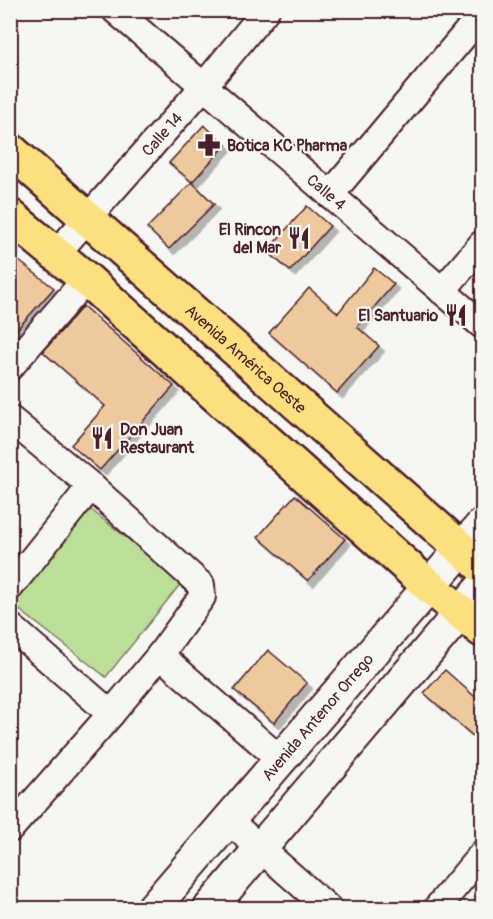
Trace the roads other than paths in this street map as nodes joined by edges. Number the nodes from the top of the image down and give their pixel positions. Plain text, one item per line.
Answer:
1 (115, 10) edge
2 (266, 10) edge
3 (483, 14) edge
4 (204, 86) junction
5 (10, 150) edge
6 (330, 195) junction
7 (10, 216) edge
8 (88, 216) junction
9 (483, 244) edge
10 (56, 254) junction
11 (86, 279) junction
12 (442, 291) junction
13 (483, 326) edge
14 (10, 367) edge
15 (10, 419) edge
16 (91, 486) junction
17 (483, 525) edge
18 (472, 558) edge
19 (429, 586) junction
20 (10, 587) edge
21 (483, 587) edge
22 (472, 621) edge
23 (10, 626) edge
24 (160, 655) junction
25 (358, 669) junction
26 (391, 696) junction
27 (111, 714) junction
28 (281, 760) junction
29 (13, 821) edge
30 (229, 821) junction
31 (260, 850) junction
32 (483, 854) edge
33 (153, 909) edge
34 (210, 909) edge
35 (328, 909) edge
36 (437, 909) edge

1 - 4 street, Calle 4
2 - 4 street, Calle 14
3 - 6 street
4 - 6 street, Calle 4
4 - 8 street, Calle 14
5 - 8 main road, Avenida América Oeste
6 - 12 street, Calle 4
7 - 10 main road
8 - 10 street, Calle 14
8 - 18 main road, Avenida América Oeste
9 - 12 street
10 - 11 main road
11 - 14 street
11 - 19 main road
12 - 13 street, Calle 4
15 - 16 street
16 - 20 street
16 - 24 street
17 - 18 street, Avenida Antenor Orrego
18 - 19 street, Avenida Antenor Orrego
19 - 22 main road
19 - 25 street, Avenida Antenor Orrego
21 - 22 street
22 - 26 street
23 - 27 street
24 - 27 street
24 - 28 street
25 - 26 street
25 - 28 street, Avenida Antenor Orrego
26 - 31 street
27 - 29 street
28 - 30 street, Avenida Antenor Orrego
30 - 31 street
30 - 33 street, Avenida Antenor Orrego
31 - 34 street
31 - 35 street
32 - 36 street

